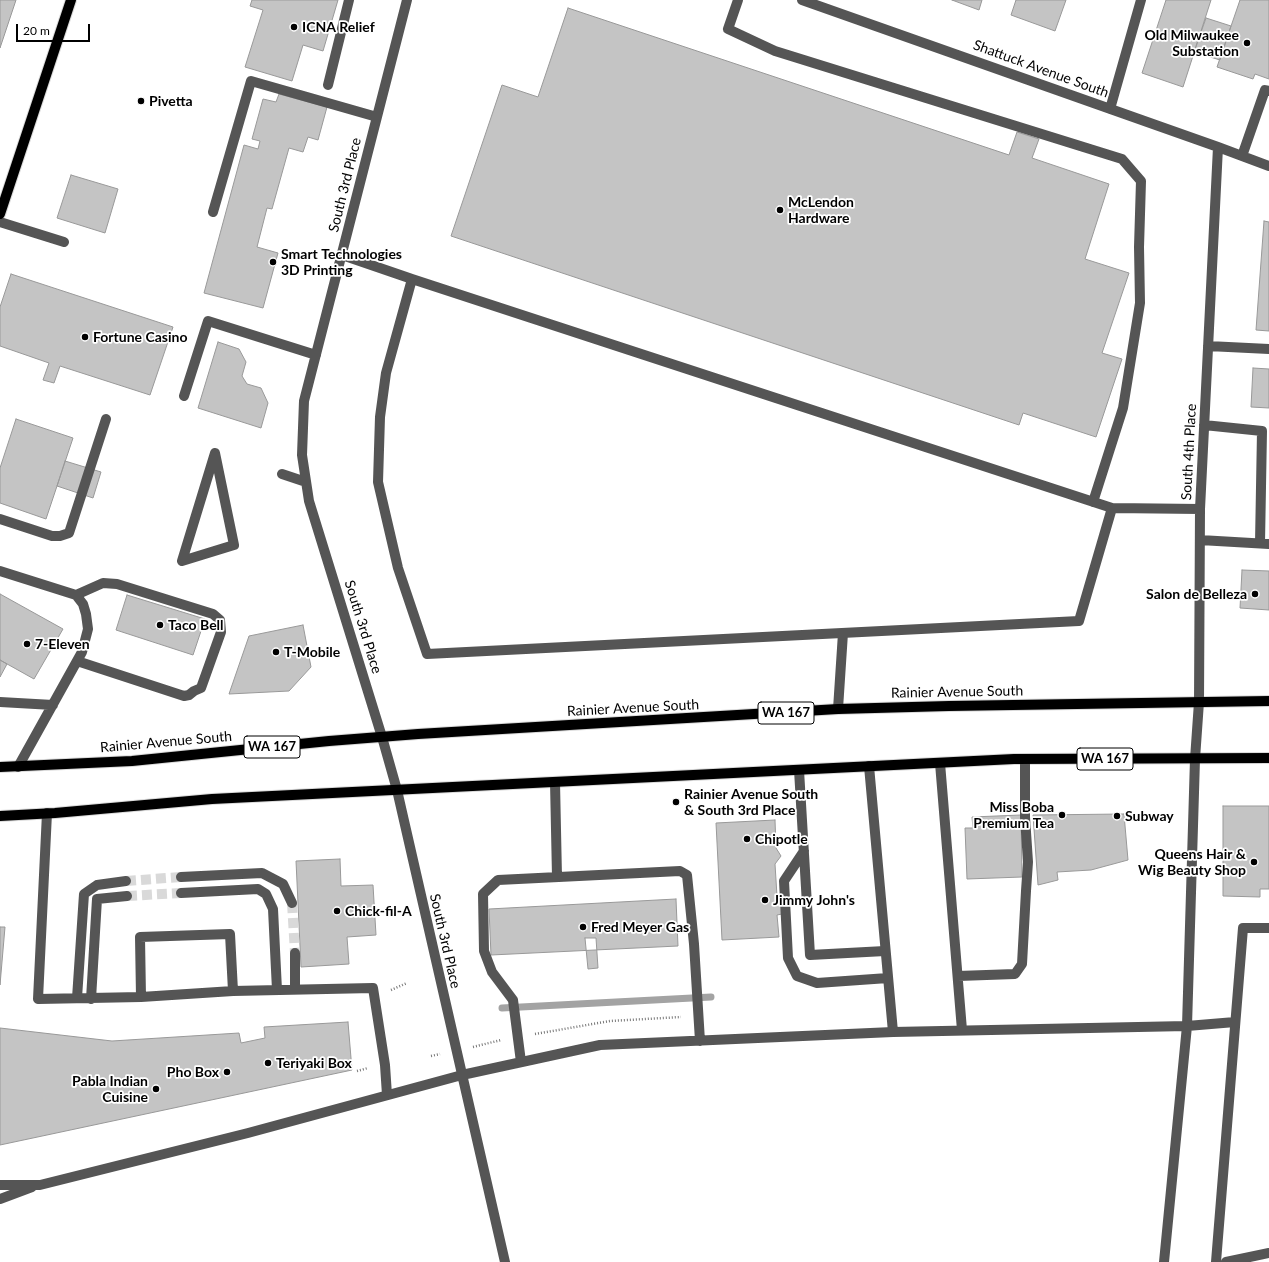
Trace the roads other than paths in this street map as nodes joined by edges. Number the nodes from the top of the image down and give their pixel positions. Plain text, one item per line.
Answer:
1 (71, 0) edge
2 (349, 0) edge
3 (407, 0) edge
4 (738, 0) edge
5 (802, 0) edge
6 (1141, 0) edge
7 (328, 85) dead end
8 (1269, 91) edge
9 (1110, 109) junction
10 (377, 117) junction
11 (1218, 147) junction
12 (1242, 156) junction
13 (1269, 166) edge
14 (213, 212) dead end
15 (0, 214) edge
16 (0, 222) edge
17 (64, 242) dead end
18 (342, 255) junction
19 (412, 279) junction
20 (1208, 346) junction
21 (1269, 349) edge
22 (316, 355) junction
23 (184, 396) dead end
24 (106, 419) dead end
25 (1204, 425) junction
26 (215, 454) joint
27 (282, 474) dead end
28 (306, 482) junction
29 (1093, 502) junction
30 (1112, 508) junction
31 (1200, 509) junction
32 (0, 519) edge
33 (1200, 540) junction
34 (1264, 543) edge
35 (0, 571) edge
36 (76, 595) junction
37 (843, 633) junction
38 (78, 661) junction
39 (1269, 701) edge
40 (0, 702) edge
41 (1199, 702) junction
42 (52, 705) junction
43 (838, 709) junction
44 (382, 737) junction
45 (1269, 758) edge
46 (1025, 759) junction
47 (1195, 759) junction
48 (940, 763) junction
49 (18, 766) junction
50 (869, 766) junction
51 (0, 768) edge
52 (799, 770) junction
53 (555, 782) junction
54 (397, 790) junction
55 (47, 814) junction
56 (0, 816) edge
57 (804, 850) junction
58 (181, 877) tunnel mouth
59 (557, 877) junction
60 (126, 881) tunnel mouth
61 (181, 893) tunnel mouth
62 (127, 896) tunnel mouth
63 (292, 903) tunnel mouth
64 (1269, 928) edge
65 (885, 951) junction
66 (295, 953) tunnel mouth
67 (958, 976) junction
68 (888, 978) junction
69 (295, 989) junction
70 (277, 990) junction
71 (233, 991) junction
72 (141, 997) junction
73 (77, 998) junction
74 (91, 999) junction
75 (1235, 1022) junction
76 (1187, 1026) junction
77 (962, 1030) junction
78 (893, 1032) junction
79 (700, 1041) junction
80 (520, 1062) junction
81 (462, 1075) junction
82 (387, 1095) junction
83 (0, 1185) edge
84 (40, 1185) junction
85 (0, 1199) edge
86 (1269, 1253) edge
87 (505, 1262) edge
88 (1164, 1262) edge
89 (1216, 1262) edge
90 (1226, 1262) edge

1 - 15 main road
2 - 7 street
3 - 10 street, South 3rd Place
4 - 29 street
5 - 9 street, Shattuck Avenue South
6 - 9 street
8 - 12 street
9 - 11 street, Shattuck Avenue South
10 - 14 street
10 - 18 street, South 3rd Place
11 - 12 street, Shattuck Avenue South
11 - 20 street, South 4th Place
12 - 13 street, Shattuck Avenue South
16 - 17 street
18 - 19 street
18 - 22 street, South 3rd Place
19 - 29 street
19 - 37 street
20 - 21 street
20 - 25 street, South 4th Place
22 - 23 street
22 - 28 street, South 3rd Place
24 - 32 street
25 - 31 street, South 4th Place
25 - 34 street
26 - 26 street
27 - 28 street
28 - 44 street, South 3rd Place
29 - 30 street
30 - 31 street
30 - 37 street
31 - 33 street, South 4th Place
33 - 34 street
33 - 41 street, South 4th Place
35 - 36 street
36 - 38 street
36 - 38 street
37 - 43 street
38 - 42 street
39 - 41 main road, Rainier Avenue South / WA 167
40 - 42 street
41 - 43 main road, Rainier Avenue South / WA 167
41 - 47 street, South 4th Place
42 - 49 street
43 - 44 main road, Rainier Avenue South / WA 167
44 - 49 main road, Rainier Avenue South / WA 167
44 - 54 street, South 3rd Place
45 - 47 main road, WA 167
46 - 47 main road, WA 167
46 - 48 main road, WA 167
46 - 67 street
47 - 76 street, South 4th Place
48 - 50 main road, WA 167
48 - 67 street
49 - 51 main road, Rainier Avenue South / WA 167
50 - 52 main road, WA 167
50 - 65 street
52 - 53 main road, WA 167
52 - 57 street
53 - 54 main road, WA 167
53 - 59 street
54 - 55 main road, WA 167
54 - 81 street, South 3rd Place
55 - 56 main road, WA 167
55 - 73 street
57 - 65 street
57 - 68 street
58 - 63 street
59 - 79 street
59 - 80 street
60 - 73 street
61 - 70 street
62 - 74 street
64 - 75 street
65 - 68 street
66 - 69 street
67 - 77 street
68 - 78 street
69 - 70 street
69 - 82 street
70 - 71 street
71 - 72 street
71 - 72 street
72 - 74 street
73 - 74 street
75 - 76 street
75 - 89 street
76 - 77 street
76 - 88 street, South 4th Place
77 - 78 street
78 - 79 street
79 - 80 street
80 - 81 street
81 - 82 street
81 - 87 street, South 3rd Place
82 - 84 street
83 - 84 street
84 - 85 street
86 - 90 street

